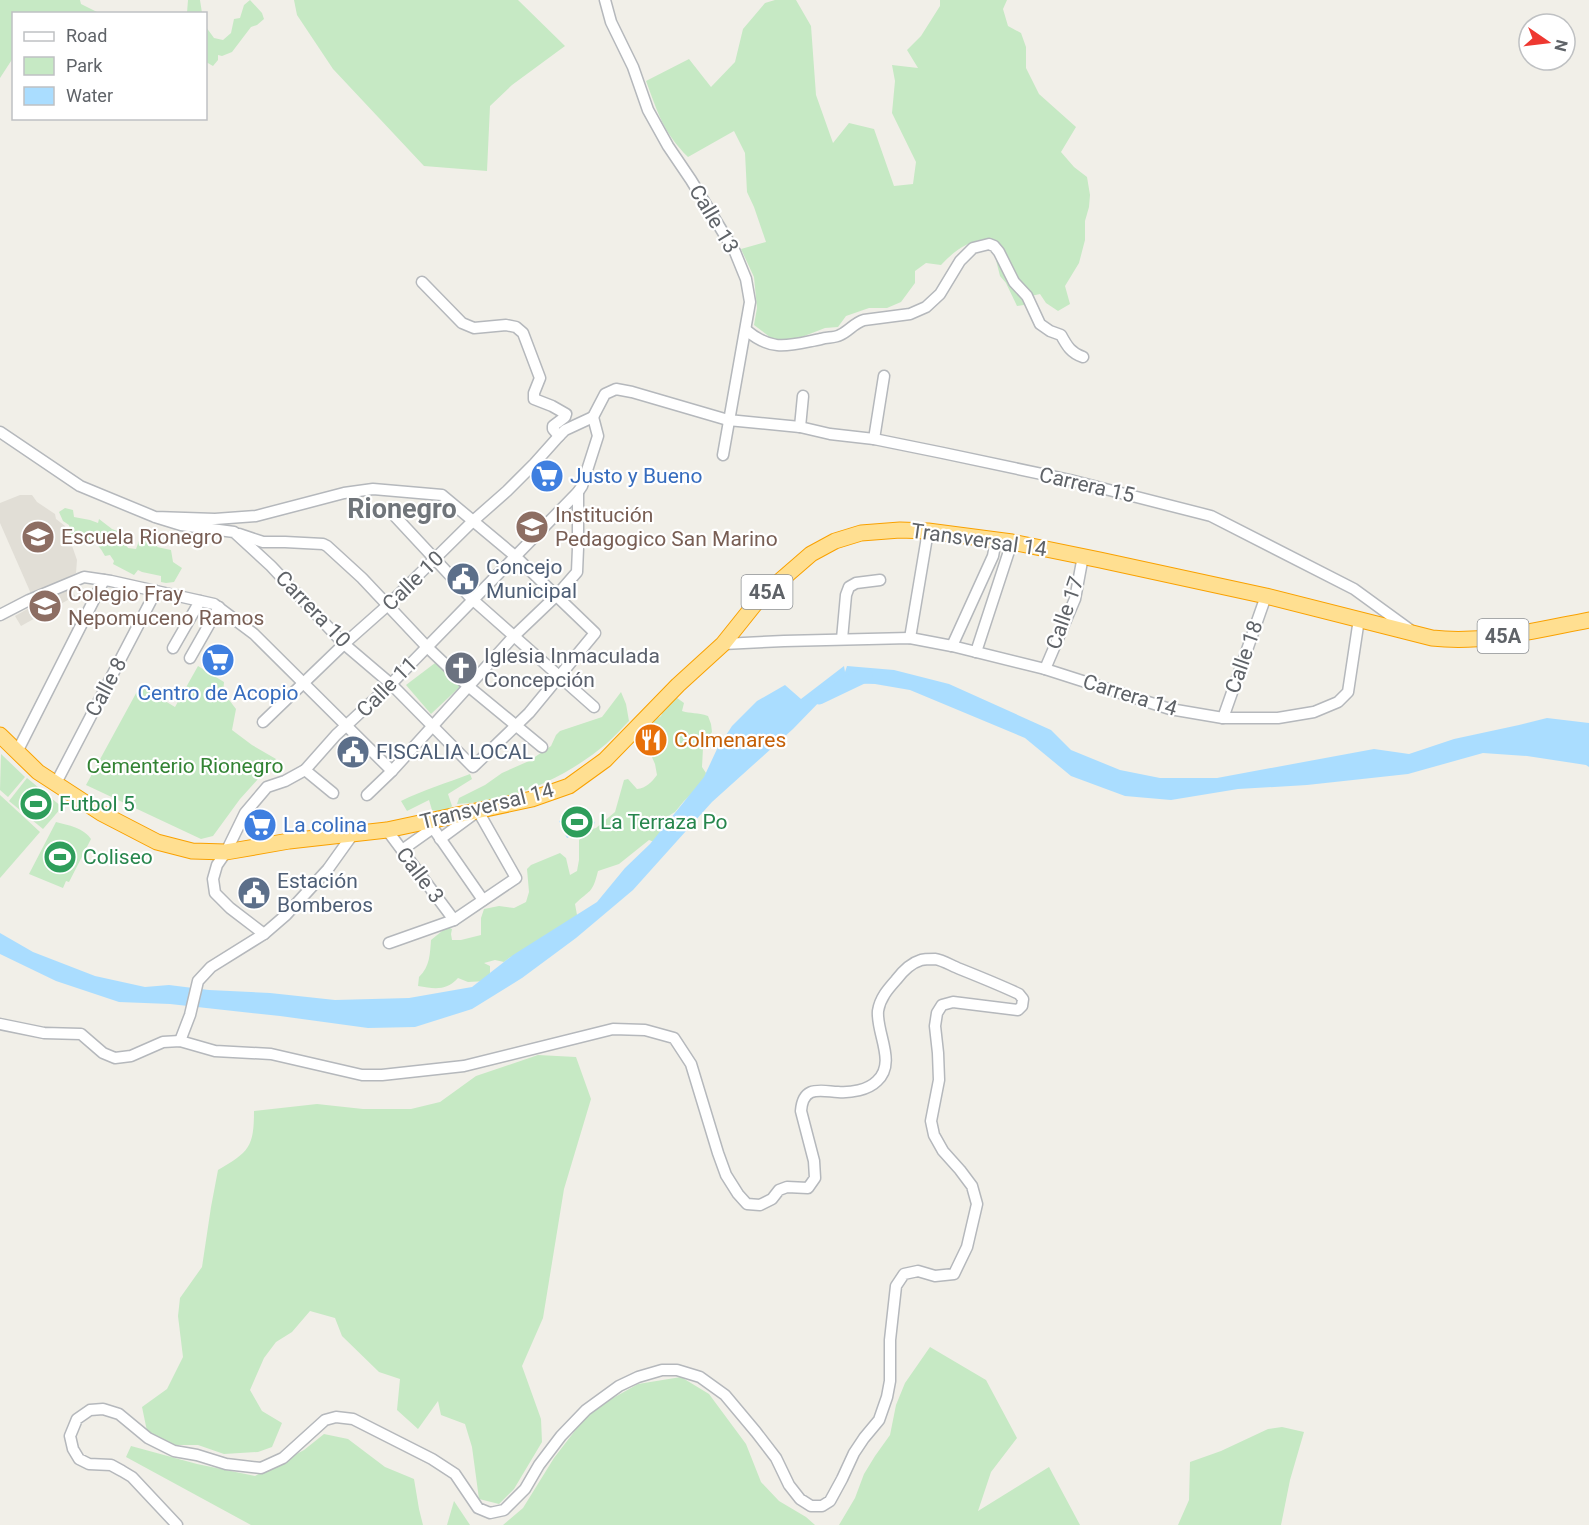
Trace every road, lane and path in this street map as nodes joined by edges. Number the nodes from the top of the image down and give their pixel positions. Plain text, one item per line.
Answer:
1 (605, 0) edge
2 (422, 282) dead end
3 (746, 330) junction
4 (1083, 357) dead end
5 (884, 376) dead end
6 (803, 396) dead end
7 (593, 417) junction
8 (728, 420) junction
9 (800, 427) junction
10 (0, 432) edge
11 (559, 436) junction
12 (874, 439) junction
13 (723, 455) dead end
14 (578, 492) junction
15 (392, 513) dead end
16 (155, 517) junction
17 (473, 521) junction
18 (928, 531) junction
19 (234, 532) junction
20 (996, 540) junction
21 (1012, 542) junction
22 (515, 556) junction
23 (1083, 556) junction
24 (435, 560) junction
25 (104, 580) junction
26 (880, 580) dead end
27 (156, 591) junction
28 (557, 595) junction
29 (1266, 596) junction
30 (472, 600) junction
31 (200, 601) junction
32 (388, 605) junction
33 (219, 607) junction
34 (0, 615) edge
35 (1359, 620) junction
36 (1589, 620) edge
37 (1417, 635) junction
38 (513, 637) junction
39 (910, 638) junction
40 (842, 639) junction
41 (344, 644) junction
42 (723, 644) junction
43 (952, 646) junction
44 (427, 647) junction
45 (173, 648) dead end
46 (976, 652) junction
47 (190, 658) dead end
48 (1045, 669) junction
49 (559, 676) junction
50 (304, 684) junction
51 (391, 684) junction
52 (468, 686) junction
53 (594, 707) dead end
54 (1222, 718) junction
55 (263, 722) dead end
56 (433, 726) junction
57 (517, 726) junction
58 (347, 727) junction
59 (0, 735) edge
60 (542, 747) dead end
61 (17, 752) junction
62 (305, 770) junction
63 (392, 771) junction
64 (56, 783) junction
65 (333, 793) dead end
66 (367, 795) dead end
67 (478, 811) junction
68 (387, 830) junction
69 (353, 834) junction
70 (440, 839) junction
71 (402, 850) junction
72 (226, 852) junction
73 (483, 900) junction
74 (454, 920) junction
75 (264, 934) junction
76 (389, 943) dead end
77 (0, 1024) edge
78 (180, 1041) junction
79 (177, 1525) edge

1 - 3 street, Calle 13
2 - 11 street, Calle 10
3 - 4 street
3 - 8 street, Calle 13
5 - 12 street
6 - 9 street
7 - 8 street, Carrera 15
7 - 11 street, Calle 10
7 - 14 street
8 - 9 street, Carrera 15
8 - 13 street, Calle 13
9 - 12 street, Carrera 15
10 - 16 street
11 - 17 street, Calle 10
12 - 37 street, Carrera 15
14 - 22 street, Calle 11
14 - 28 street
15 - 24 street
16 - 17 street
16 - 19 street
17 - 22 street
17 - 24 street, Calle 10
18 - 20 highway, Transversal 14 / 45A
18 - 39 street
18 - 42 highway, Transversal 14 / 45A
19 - 32 street
19 - 41 street, Carrera 10
20 - 21 highway, Transversal 14 / 45A
20 - 43 street
21 - 23 highway, Transversal 14 / 45A
21 - 46 street
22 - 28 street
22 - 30 street, Calle 11
23 - 29 highway, Transversal 14 / 45A
23 - 48 street, Calle 17
24 - 30 street
24 - 32 street, Calle 10
25 - 27 street
25 - 34 street
25 - 61 street
26 - 40 street
27 - 31 street
27 - 64 street, Calle 8
28 - 38 street
28 - 49 street
29 - 35 highway, Transversal 14 / 45A
29 - 54 street, Calle 18
30 - 38 street
30 - 44 street, Calle 11
31 - 33 street
31 - 45 street
32 - 41 street, Calle 10
32 - 44 street
33 - 47 street
33 - 50 street
35 - 37 highway, Transversal 14 / 45A
35 - 54 street, Carrera 14
36 - 37 highway, Transversal 14 / 45A
38 - 49 street
38 - 52 street
39 - 40 street, Carrera 14
39 - 43 street, Carrera 14
40 - 42 street, Carrera 14
41 - 50 street, Calle 10
41 - 51 street, Carrera 10
42 - 67 highway, Transversal 14 / 45A
43 - 46 street, Carrera 14
44 - 51 street, Calle 11
44 - 52 street
46 - 48 street, Carrera 14
48 - 54 street, Carrera 14
49 - 53 street
49 - 57 street
50 - 55 street, Calle 10
50 - 58 street
51 - 56 street, Carrera 10
51 - 58 street, Calle 11
52 - 56 street
52 - 57 street
56 - 57 street, Carrera 10
56 - 63 street
57 - 60 street
58 - 62 street, Calle 11
58 - 63 street
59 - 61 highway, 45A
61 - 64 highway, 45A
62 - 65 street
62 - 72 street, Calle 11
63 - 66 street
64 - 72 highway, Transversal 14 / 45A
67 - 68 highway, Transversal 14 / 45A
67 - 70 street
67 - 73 street
68 - 69 highway, Transversal 14 / 45A
68 - 71 street, Calle 3
69 - 72 highway, Transversal 14 / 45A
69 - 75 street
70 - 71 street
70 - 73 street
71 - 74 street, Calle 3
72 - 75 street, Calle 11
73 - 74 street
74 - 76 street
75 - 78 street
77 - 78 street
78 - 79 street

